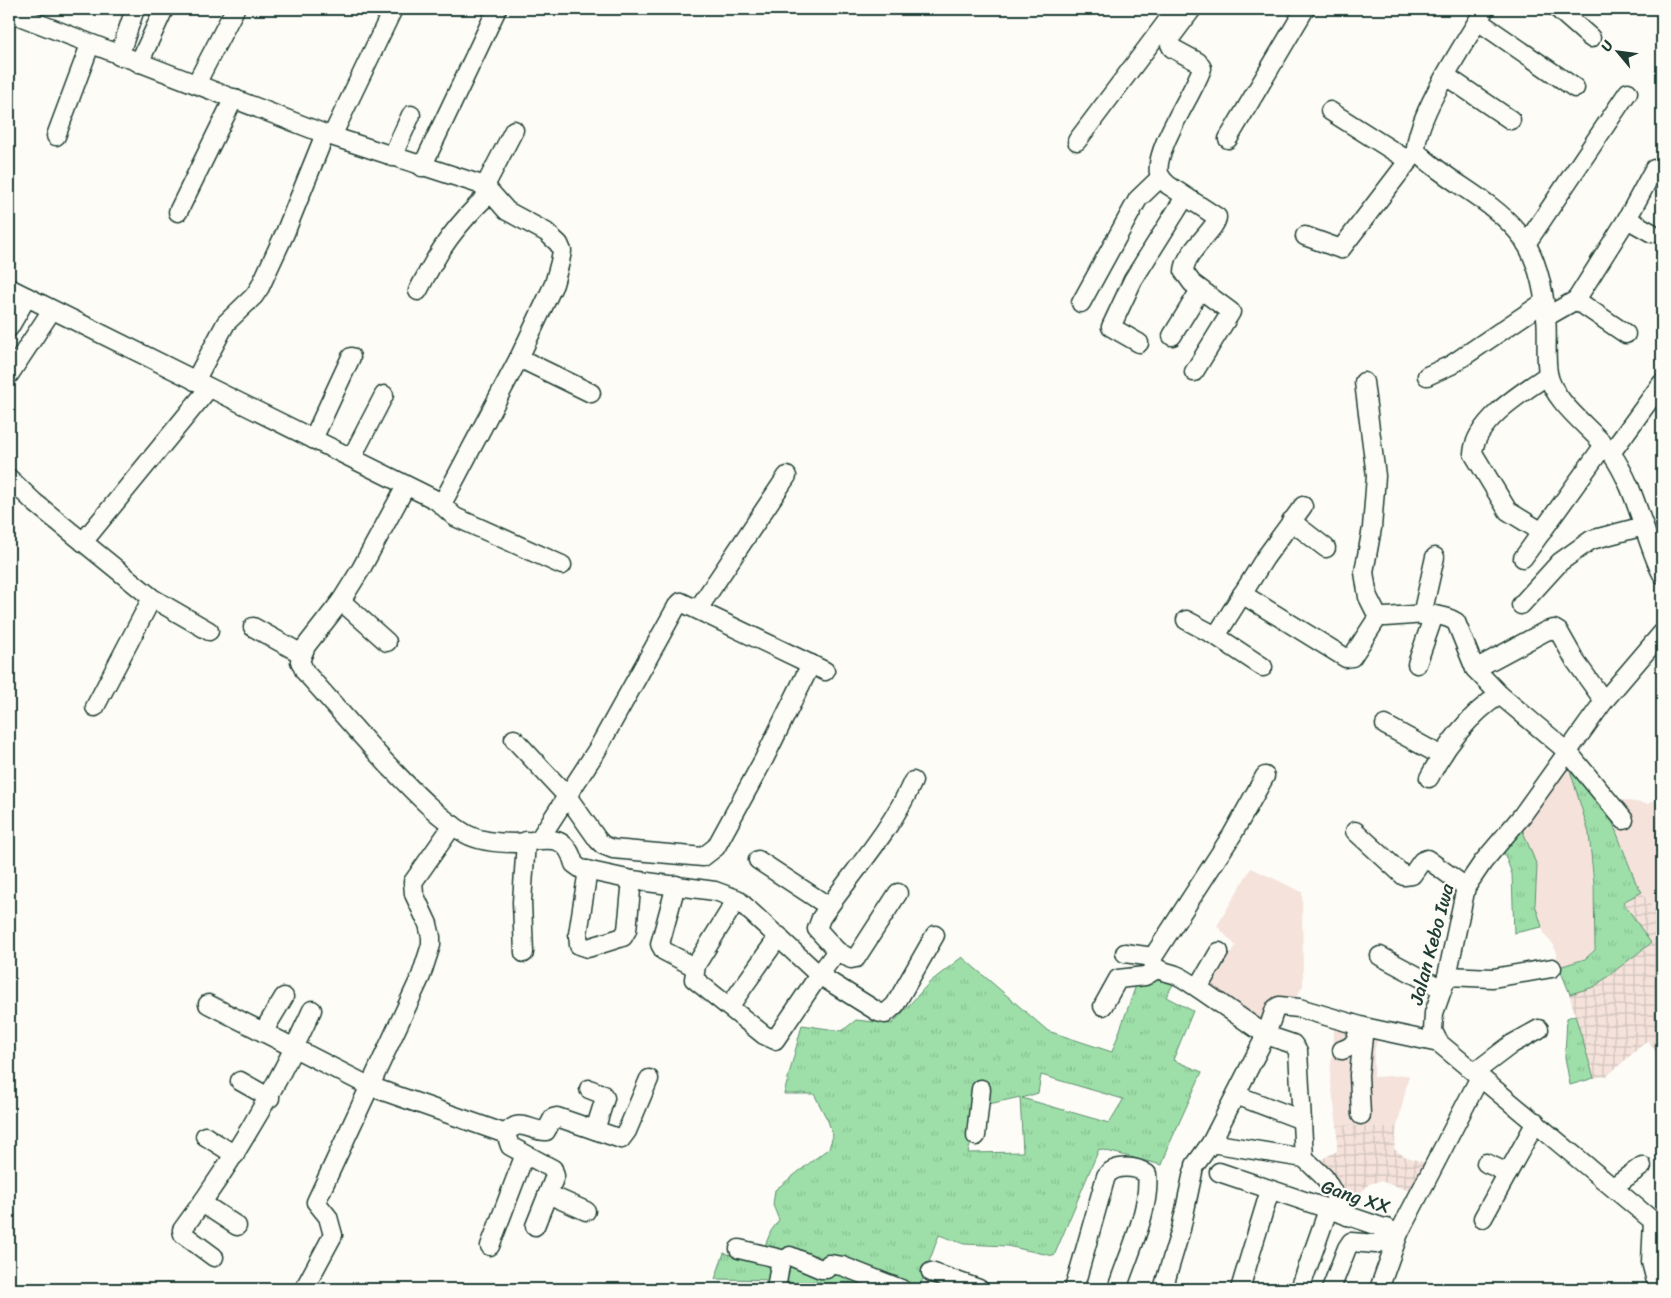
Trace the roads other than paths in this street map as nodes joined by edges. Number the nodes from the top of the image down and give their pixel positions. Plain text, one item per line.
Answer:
1 (135, 9) edge
2 (164, 9) edge
3 (235, 9) edge
4 (393, 9) edge
5 (497, 9) edge
6 (1304, 9) edge
7 (1558, 9) edge
8 (1182, 12) edge
9 (13, 14) edge
10 (1481, 15) edge
11 (1592, 38) dead end
12 (90, 45) junction
13 (119, 56) junction
14 (139, 63) junction
15 (1446, 76) junction
16 (196, 84) junction
17 (1575, 88) dead end
18 (1628, 92) dead end
19 (234, 98) junction
20 (1330, 111) dead end
21 (411, 115) dead end
22 (1511, 120) dead end
23 (514, 130) dead end
24 (328, 135) junction
25 (56, 136) dead end
26 (1228, 139) dead end
27 (1077, 141) dead end
28 (1413, 156) junction
29 (392, 157) junction
30 (422, 167) junction
31 (1654, 170) dead end
32 (1161, 177) junction
33 (487, 190) junction
34 (1186, 197) junction
35 (178, 212) dead end
36 (1627, 219) junction
37 (1652, 233) dead end
38 (1305, 236) dead end
39 (1526, 244) junction
40 (9, 288) edge
41 (1200, 290) junction
42 (418, 291) dead end
43 (27, 297) junction
44 (1576, 300) junction
45 (1081, 303) dead end
46 (52, 310) junction
47 (1545, 310) junction
48 (9, 328) edge
49 (1626, 334) dead end
50 (1172, 336) dead end
51 (1139, 343) dead end
52 (351, 358) dead end
53 (519, 358) junction
54 (1194, 372) dead end
55 (9, 375) edge
56 (1548, 375) junction
57 (1427, 376) dead end
58 (1364, 382) dead end
59 (1662, 383) edge
60 (202, 384) junction
61 (591, 393) dead end
62 (384, 395) dead end
63 (313, 439) junction
64 (1608, 449) junction
65 (352, 457) junction
66 (787, 476) dead end
67 (9, 478) edge
68 (406, 486) junction
69 (442, 504) junction
70 (1303, 506) dead end
71 (1291, 522) junction
72 (1644, 526) junction
73 (1542, 532) junction
74 (83, 542) junction
75 (1326, 548) dead end
76 (1658, 555) edge
77 (1435, 557) dead end
78 (1523, 558) dead end
79 (562, 565) dead end
80 (1662, 574) edge
81 (1242, 594) junction
82 (152, 598) junction
83 (341, 601) junction
84 (1522, 605) dead end
85 (698, 608) junction
86 (1428, 615) junction
87 (1378, 617) junction
88 (1186, 620) dead end
89 (253, 627) dead end
90 (209, 631) dead end
91 (1662, 633) edge
92 (1216, 636) junction
93 (387, 642) dead end
94 (302, 654) junction
95 (1417, 664) dead end
96 (1263, 667) dead end
97 (1475, 670) junction
98 (1500, 695) junction
99 (1604, 701) junction
100 (95, 708) dead end
101 (1385, 725) dead end
102 (514, 739) dead end
103 (1568, 752) junction
104 (1440, 755) junction
105 (1265, 776) dead end
106 (1429, 778) dead end
107 (914, 781) dead end
108 (567, 796) junction
109 (1624, 820) dead end
110 (452, 825) junction
111 (1355, 831) dead end
112 (533, 840) junction
113 (758, 860) dead end
114 (588, 870) junction
115 (632, 880) junction
116 (676, 886) junction
117 (1466, 886) junction
118 (898, 893) dead end
119 (737, 899) junction
120 (828, 906) junction
121 (935, 935) dead end
122 (779, 936) junction
123 (837, 951) junction
124 (1218, 952) dead end
125 (524, 953) dead end
126 (1125, 953) dead end
127 (1380, 956) dead end
128 (1155, 963) junction
129 (696, 965) junction
130 (1552, 968) dead end
131 (819, 975) junction
132 (1444, 982) junction
133 (1198, 988) junction
134 (284, 997) dead end
135 (208, 1004) dead end
136 (1102, 1006) dead end
137 (729, 1007) junction
138 (312, 1010) dead end
139 (1362, 1026) junction
140 (1539, 1029) dead end
141 (263, 1032) junction
142 (1266, 1035) junction
143 (1439, 1043) junction
144 (294, 1050) junction
145 (1342, 1050) dead end
146 (1477, 1074) junction
147 (649, 1080) dead end
148 (240, 1081) dead end
149 (369, 1086) junction
150 (589, 1089) dead end
151 (981, 1089) dead end
152 (1236, 1095) junction
153 (270, 1098) junction
154 (1361, 1115) dead end
155 (1302, 1120) junction
156 (1536, 1122) junction
157 (595, 1130) junction
158 (506, 1134) junction
159 (206, 1136) dead end
160 (976, 1136) dead end
161 (1211, 1143) junction
162 (525, 1154) junction
163 (235, 1155) junction
164 (1304, 1158) junction
165 (1486, 1163) dead end
166 (1642, 1166) dead end
167 (1219, 1172) dead end
168 (1508, 1173) junction
169 (1613, 1187) junction
170 (1270, 1190) junction
171 (548, 1194) junction
172 (202, 1203) junction
173 (1328, 1210) junction
174 (586, 1211) dead end
175 (1347, 1216) junction
176 (1483, 1218) dead end
177 (236, 1226) dead end
178 (535, 1226) dead end
179 (1393, 1231) junction
180 (490, 1246) dead end
181 (739, 1249) dead end
182 (790, 1256) dead end
183 (214, 1258) dead end
184 (931, 1272) dead end
185 (304, 1289) edge
186 (776, 1289) edge
187 (901, 1289) edge
188 (979, 1289) edge
189 (1074, 1289) edge
190 (1117, 1289) edge
191 (1163, 1289) edge
192 (1240, 1289) edge
193 (1300, 1289) edge
194 (1332, 1289) edge
195 (1378, 1289) edge
196 (1658, 1289) edge

1 - 13 street
2 - 14 street
3 - 16 street
4 - 24 street
5 - 30 street
6 - 26 street
7 - 11 street
8 - 27 street
8 - 32 street
9 - 12 street
10 - 15 street
10 - 17 street
12 - 13 street
12 - 25 street
13 - 14 street
14 - 16 street
15 - 22 street
15 - 28 street
16 - 19 street
18 - 39 street
19 - 24 street
19 - 35 street
20 - 28 street
21 - 29 street
23 - 33 street
24 - 29 street
24 - 60 street
28 - 38 street
28 - 39 street
29 - 30 street
30 - 33 street
31 - 36 street
32 - 34 street
32 - 45 street
33 - 42 street
33 - 53 street
34 - 41 street
34 - 51 street
36 - 37 street
36 - 44 street
39 - 47 street
40 - 43 street
41 - 50 street
41 - 54 street
43 - 46 street
43 - 48 street
44 - 47 street
44 - 49 street
46 - 55 street
46 - 60 street
47 - 56 street
47 - 57 street
52 - 63 street
53 - 61 street
53 - 69 street
56 - 64 street
56 - 73 street
58 - 87 street
59 - 64 street
60 - 63 street
60 - 74 street
62 - 65 street
63 - 65 street
64 - 72 street
64 - 73 street
65 - 68 street
66 - 85 street
67 - 74 street
68 - 69 street
68 - 83 street
69 - 79 street
70 - 71 street
71 - 75 street
71 - 81 street
72 - 76 street
72 - 84 street
73 - 78 street
74 - 82 street
76 - 80 street
77 - 86 street
81 - 87 street
81 - 92 street
82 - 90 street
82 - 100 street
83 - 93 street
83 - 94 street
85 - 108 street
85 - 108 street
86 - 87 street
86 - 95 street
86 - 97 street
88 - 92 street
89 - 94 street
91 - 99 street, Jalan Kebo Iwa
92 - 96 street
94 - 110 street
97 - 98 street
97 - 99 street
98 - 103 street
98 - 104 street
99 - 103 street, Jalan Kebo Iwa
101 - 104 street
102 - 108 street
103 - 109 street
103 - 117 street, Jalan Kebo Iwa
104 - 106 street
105 - 128 street
107 - 120 street
108 - 112 street
110 - 112 street
110 - 149 street
111 - 117 street
112 - 114 street
112 - 125 street
113 - 120 street
114 - 115 street
114 - 115 street
115 - 116 street
116 - 119 street
116 - 129 street
117 - 132 street, Jalan Kebo Iwa
118 - 123 street
119 - 122 street
119 - 129 street
120 - 123 street
121 - 131 street
122 - 131 street
122 - 137 street
123 - 131 street
124 - 133 street
126 - 128 street
127 - 132 street
128 - 133 street
128 - 136 street
129 - 137 street
130 - 132 street
131 - 137 street
132 - 143 street, Jalan Kebo Iwa
133 - 142 street
134 - 141 street
135 - 141 street
138 - 144 street
139 - 142 street
139 - 143 street
139 - 145 street
139 - 154 street
140 - 146 street
141 - 144 street
142 - 152 street
142 - 155 street
143 - 146 street
144 - 149 street
144 - 153 street
146 - 156 street
146 - 179 street, Gang XX
147 - 157 street
148 - 153 street
149 - 158 street
149 - 185 street
150 - 157 street
151 - 160 street
152 - 155 street
152 - 161 street
153 - 163 street
155 - 164 street
156 - 168 street
156 - 169 street
157 - 158 street
158 - 162 street
159 - 163 street
161 - 164 street
161 - 191 street
162 - 171 street
162 - 180 street
163 - 172 street
164 - 175 street
165 - 168 street
166 - 169 street
167 - 170 street, Gang XX
168 - 176 street
169 - 196 street
170 - 173 street, Gang XX
170 - 192 street
171 - 174 street
171 - 178 street
172 - 177 street
172 - 183 street
173 - 175 street, Gang XX
173 - 193 street
175 - 179 street, Gang XX
179 - 194 street
179 - 195 street
181 - 186 street
182 - 187 street
184 - 188 street
189 - 190 street

